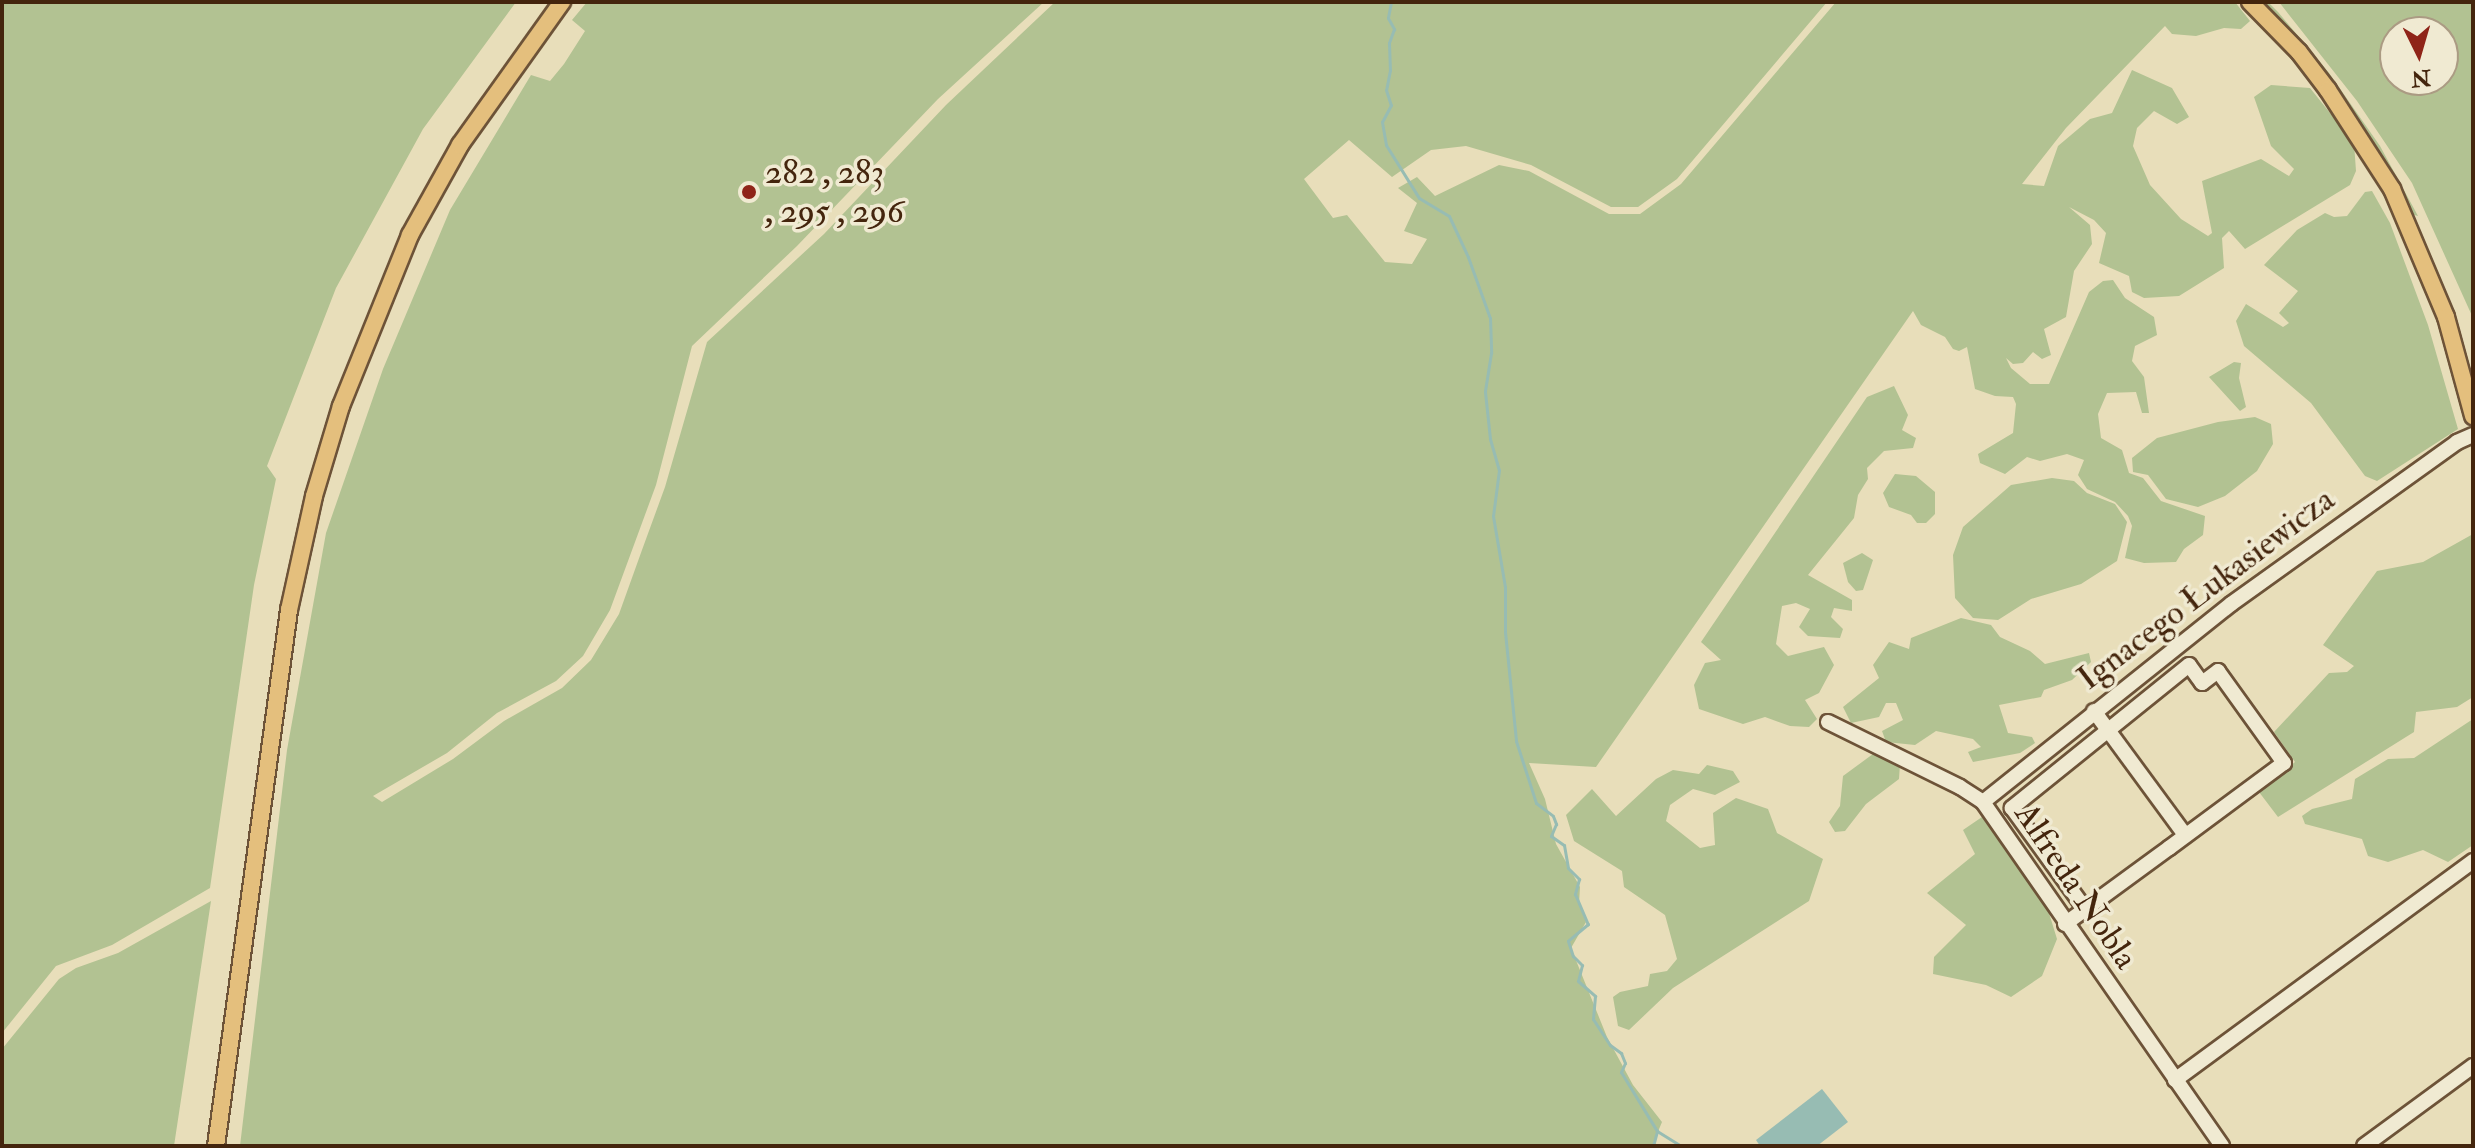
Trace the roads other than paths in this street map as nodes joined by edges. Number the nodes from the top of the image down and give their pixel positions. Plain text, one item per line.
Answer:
1 (562, 2) edge
2 (2250, 2) edge
3 (2473, 416) edge
4 (2473, 435) edge
5 (2094, 711) junction
6 (1828, 722) dead end
7 (2108, 729) junction
8 (1983, 802) junction
9 (2185, 835) junction
10 (2473, 861) edge
11 (2085, 909) junction
12 (2065, 924) junction
13 (2473, 1066) edge
14 (2175, 1080) junction
15 (216, 1146) edge
16 (2222, 1146) edge
17 (2364, 1146) edge

1 - 15 main road
2 - 3 main road
4 - 5 street, Ignacego Łukasiewicza
5 - 7 street
5 - 8 street, Ignacego Łukasiewicza
6 - 8 street, Alfreda Nobla
7 - 9 street
7 - 9 street
7 - 11 street
8 - 12 street, Alfreda Nobla
9 - 11 street
10 - 14 street
11 - 12 street
12 - 14 street, Alfreda Nobla
13 - 17 street
14 - 16 street, Alfreda Nobla

